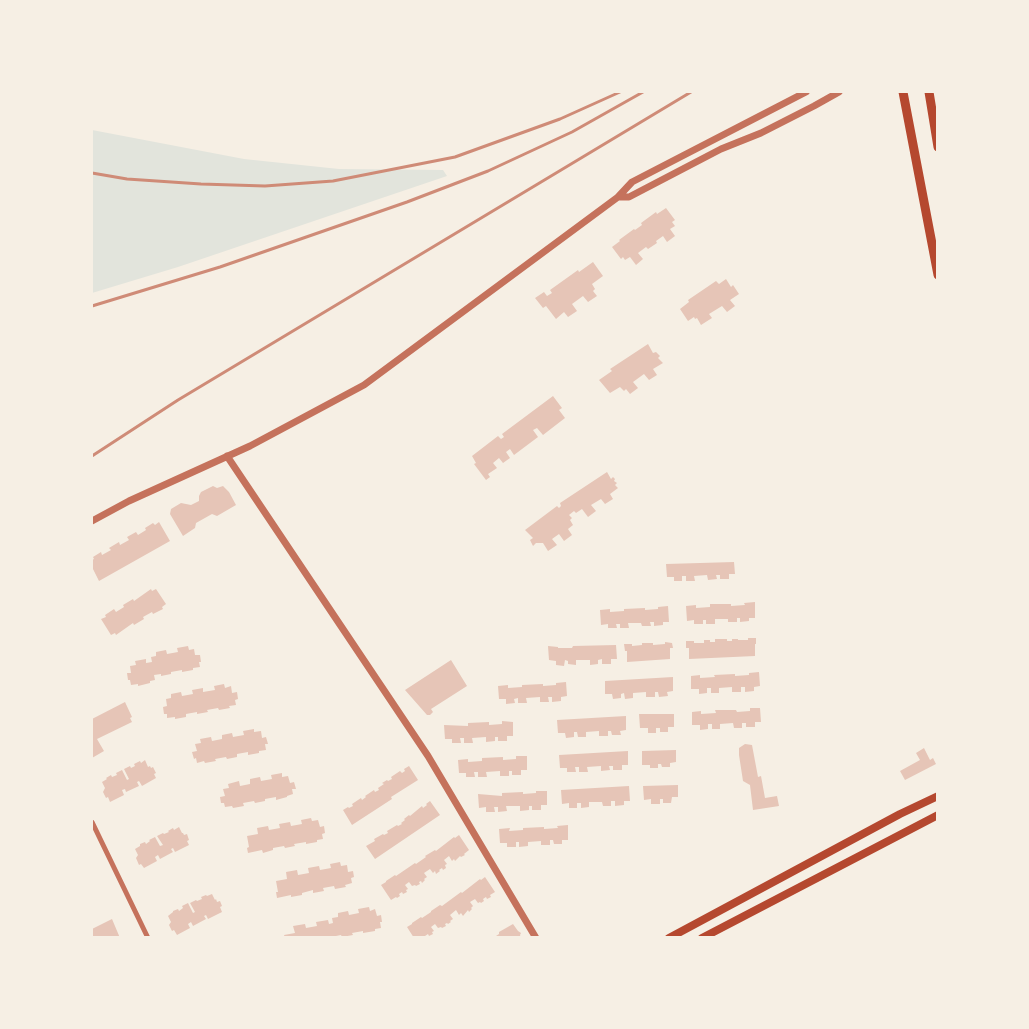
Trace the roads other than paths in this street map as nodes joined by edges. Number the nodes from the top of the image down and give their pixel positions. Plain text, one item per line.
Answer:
1 (806, 92) edge
2 (839, 92) edge
3 (903, 92) edge
4 (929, 92) edge
5 (938, 147) edge
6 (618, 197) junction
7 (938, 275) edge
8 (227, 456) junction
9 (92, 521) edge
10 (938, 796) edge
11 (938, 816) edge
12 (92, 822) edge
13 (148, 938) edge
14 (536, 938) edge
15 (669, 938) edge
16 (702, 938) edge

1 - 6 street
2 - 6 street
3 - 7 main road
4 - 5 main road
6 - 8 street
8 - 9 street
8 - 14 street
10 - 15 main road
11 - 16 main road
12 - 13 street

